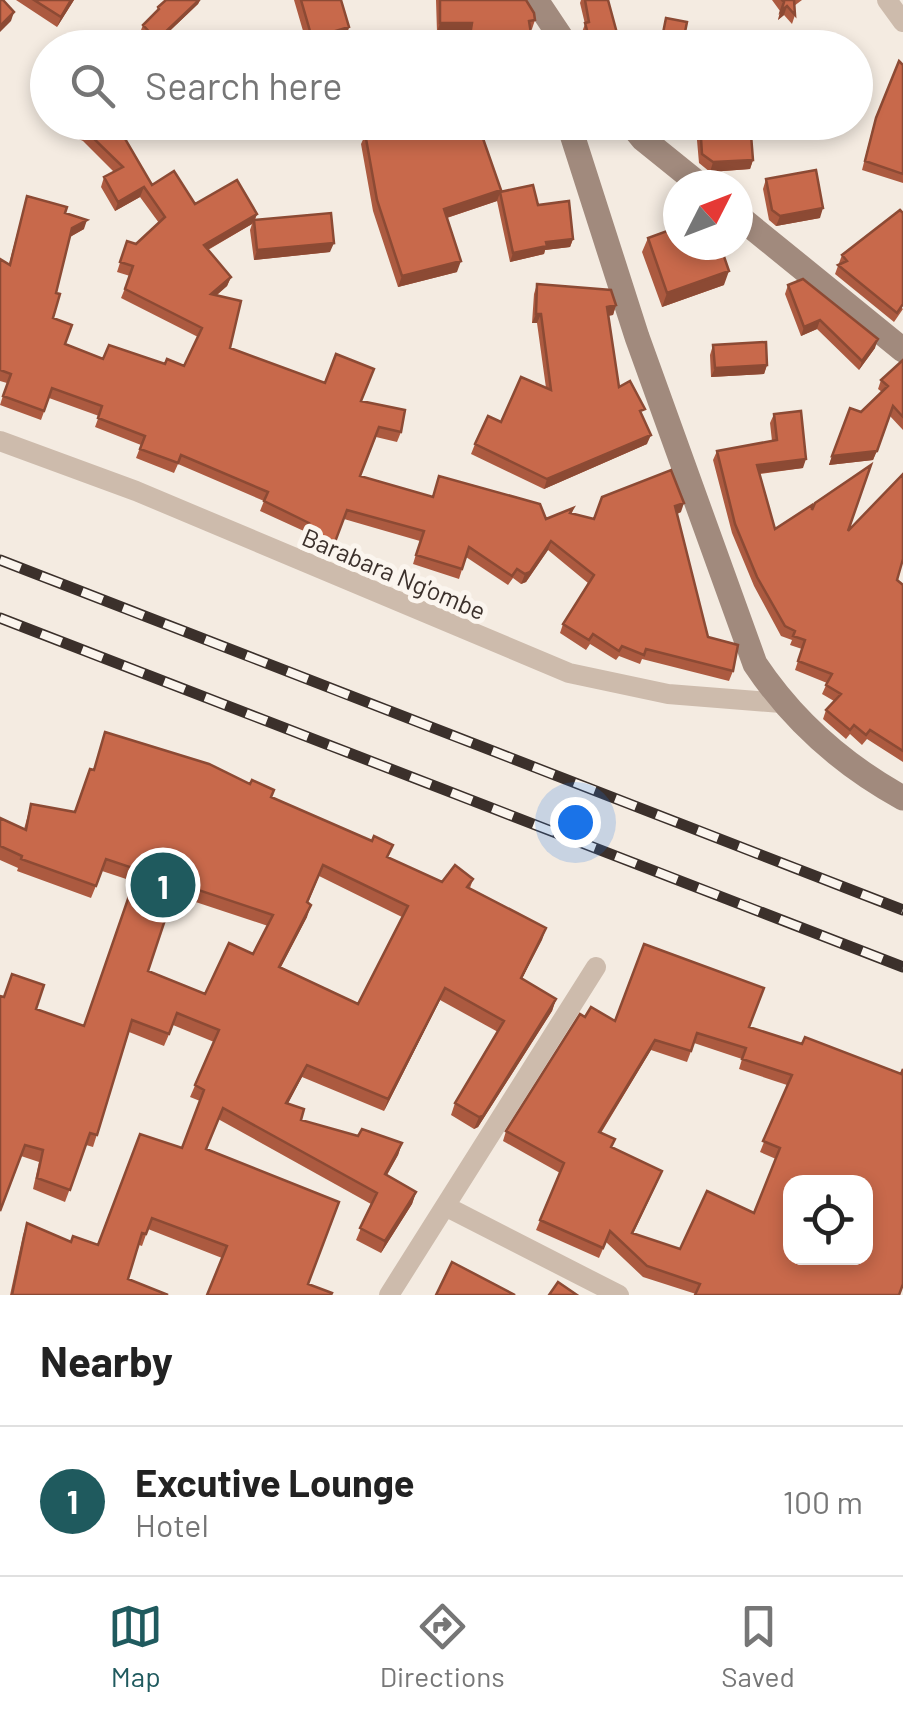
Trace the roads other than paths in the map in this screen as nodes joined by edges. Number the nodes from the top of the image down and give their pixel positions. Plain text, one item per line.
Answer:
1 (536, 0) edge
2 (887, 0) edge
3 (903, 22) edge
4 (543, 30) edge
5 (556, 30) edge
6 (574, 140) edge
7 (645, 140) edge
8 (682, 170) edge
9 (753, 228) edge
10 (903, 350) edge
11 (0, 441) edge
12 (781, 703) junction
13 (903, 798) edge
14 (596, 967) dead end
15 (445, 1206) junction
16 (389, 1295) edge
17 (620, 1295) edge

1 - 4 street
1 - 5 street
2 - 3 street
6 - 12 street
7 - 8 street
9 - 10 street
11 - 12 street, Barabara Ng'ombe
12 - 13 street
14 - 15 street
15 - 16 street
15 - 17 street

